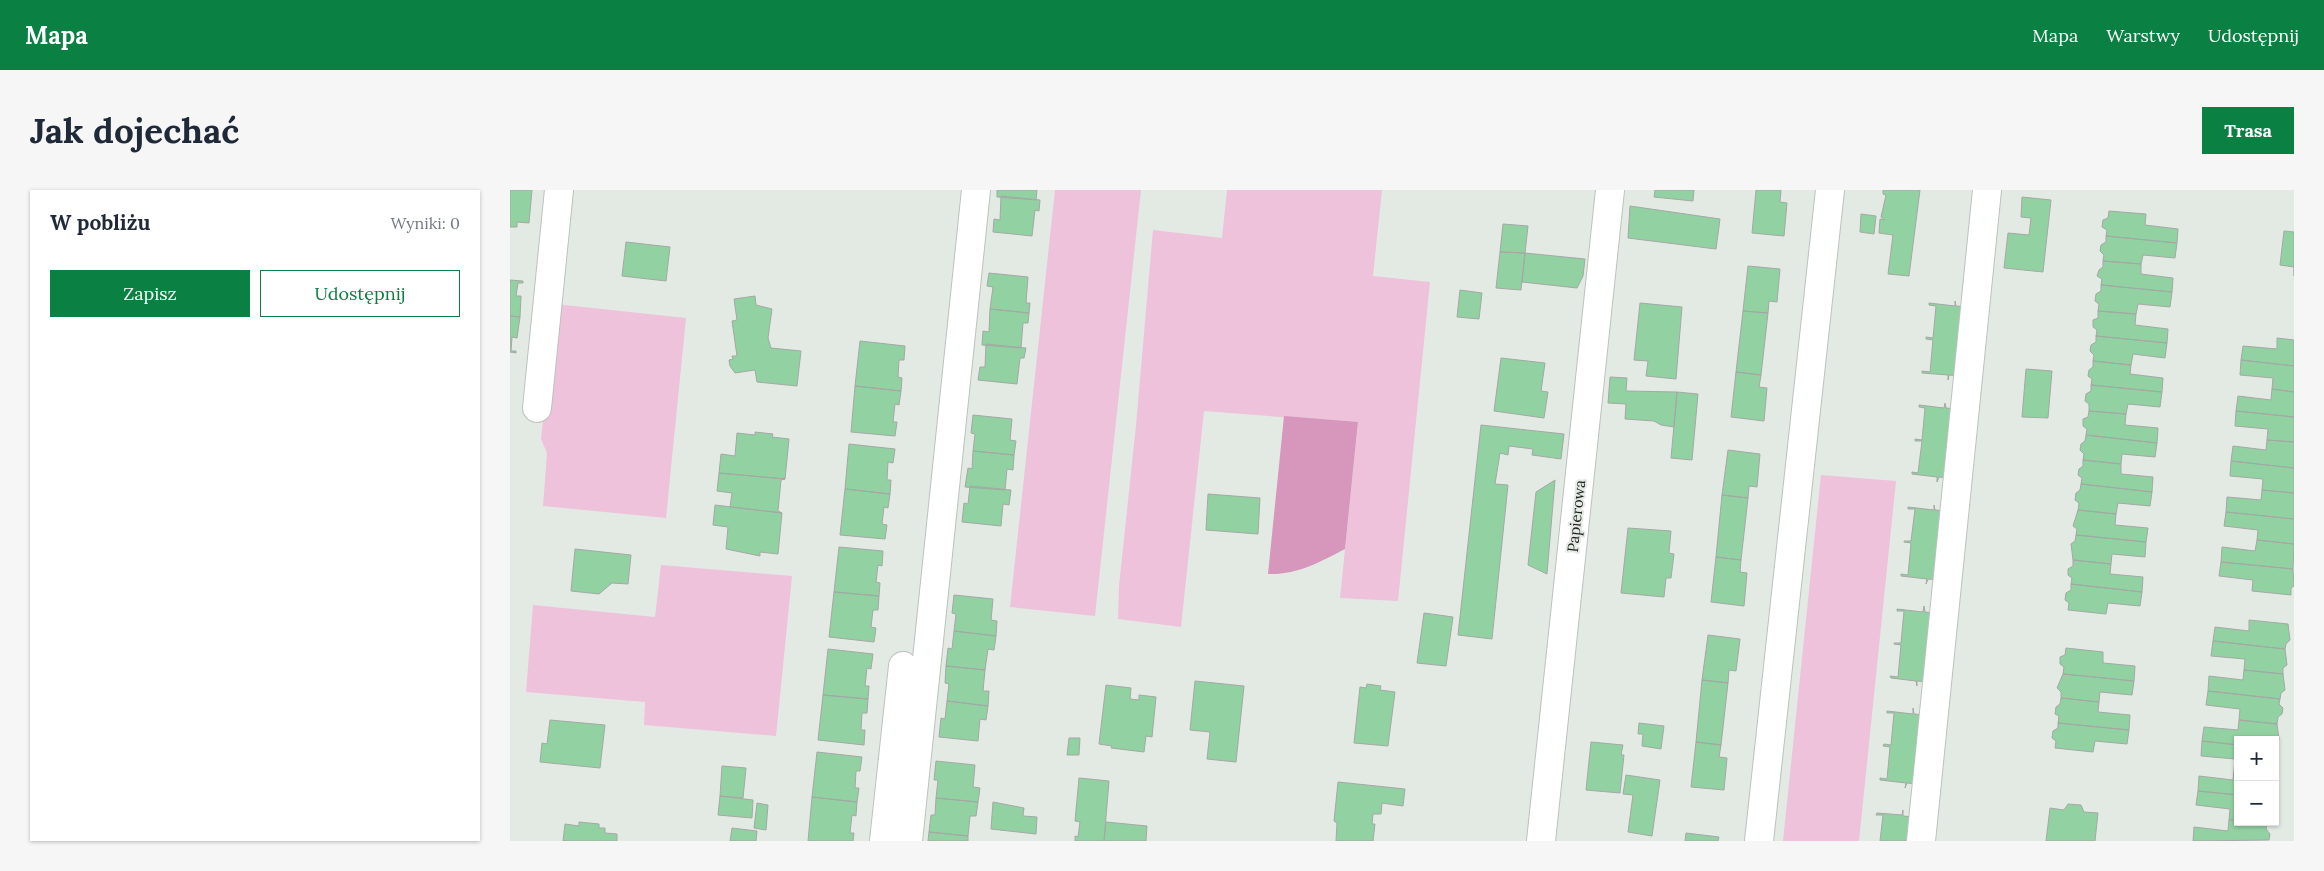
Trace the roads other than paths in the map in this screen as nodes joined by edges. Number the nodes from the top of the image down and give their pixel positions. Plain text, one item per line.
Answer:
1 (559, 190) edge
2 (976, 190) edge
3 (1610, 190) edge
4 (1830, 190) edge
5 (1987, 190) edge
6 (537, 408) dead end
7 (903, 666) dead end
8 (884, 841) edge
9 (908, 841) edge
10 (1541, 841) edge
11 (1759, 841) edge
12 (1921, 841) edge

1 - 6 street
2 - 9 street
3 - 10 street, Papierowa
4 - 11 street
5 - 12 street
7 - 8 street

